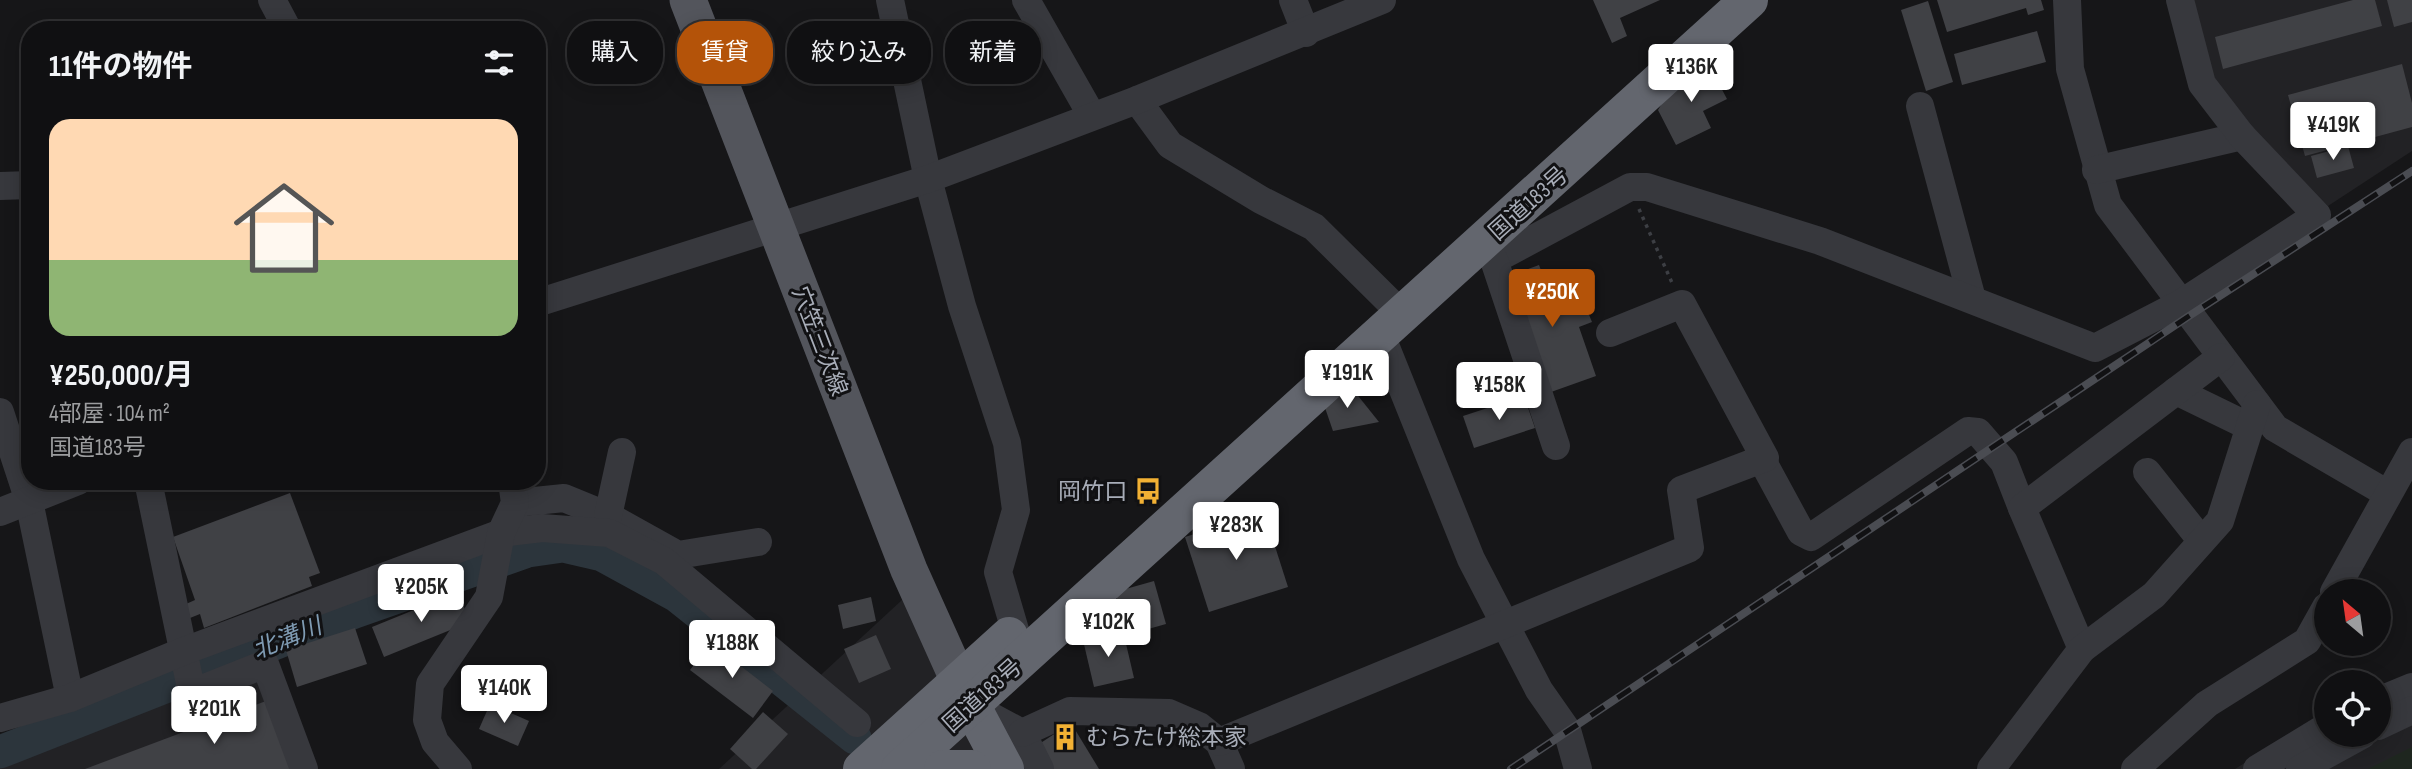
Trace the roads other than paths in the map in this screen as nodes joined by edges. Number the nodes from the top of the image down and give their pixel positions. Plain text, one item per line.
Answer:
1 (272, 0) edge
2 (688, 0) edge
3 (890, 0) edge
4 (1026, 0) edge
5 (1293, 0) edge
6 (1382, 0) edge
7 (1711, 0) edge
8 (1749, 0) edge
9 (2067, 0) edge
10 (2179, 0) edge
11 (283, 21) edge
12 (1306, 33) junction
13 (1137, 100) junction
14 (1920, 106) dead end
15 (1092, 116) junction
16 (2242, 135) junction
17 (2096, 170) junction
18 (928, 179) junction
19 (21, 185) edge
20 (0, 186) edge
21 (776, 227) junction
22 (1487, 253) junction
23 (1972, 299) junction
24 (546, 300) edge
25 (2180, 304) junction
26 (1391, 316) junction
27 (1610, 333) dead end
28 (2221, 358) junction
29 (2176, 391) junction
30 (0, 412) edge
31 (2253, 415) junction
32 (1556, 446) dead end
33 (622, 452) dead end
34 (2412, 452) edge
35 (1762, 460) junction
36 (2147, 472) dead end
37 (21, 476) edge
38 (25, 490) edge
39 (56, 490) edge
40 (150, 490) edge
41 (514, 492) edge
42 (2388, 494) junction
43 (29, 501) junction
44 (2022, 508) junction
45 (0, 512) edge
46 (608, 516) junction
47 (501, 533) junction
48 (2201, 540) junction
49 (758, 542) dead end
50 (2341, 579) edge
51 (1504, 625) junction
52 (2314, 628) edge
53 (1015, 630) junction
54 (2082, 649) junction
55 (184, 651) junction
56 (2412, 687) edge
57 (964, 692) junction
58 (2391, 696) edge
59 (70, 698) junction
60 (2412, 710) edge
61 (0, 718) edge
62 (2391, 720) edge
63 (857, 723) dead end
64 (1022, 733) junction
65 (2314, 734) edge
66 (1219, 742) junction
67 (2340, 747) edge
68 (304, 769) edge
69 (458, 769) edge
70 (862, 769) edge
71 (900, 769) edge
72 (943, 769) edge
73 (972, 769) edge
74 (1004, 769) edge
75 (1040, 769) edge
76 (1231, 769) edge
77 (1578, 769) edge
78 (1991, 769) edge
79 (2135, 769) edge
80 (2256, 769) edge
81 (2300, 769) edge

1 - 11 street
2 - 21 main road, 穴笠三次線
3 - 18 street
4 - 15 street
5 - 12 street
6 - 12 street
7 - 26 highway, 国道183号
8 - 22 highway, 国道183号
9 - 17 street
10 - 16 street
12 - 13 street
13 - 15 street
13 - 26 street
14 - 23 street
15 - 18 street
16 - 17 street
16 - 25 street
17 - 25 street
18 - 21 street
18 - 53 street
19 - 20 street
21 - 24 street
21 - 57 main road, 穴笠三次線
22 - 23 street
22 - 26 highway, 国道183号
22 - 32 street
23 - 25 street
25 - 28 street
26 - 51 street
26 - 53 highway, 国道183号
26 - 57 highway, 国道183号
27 - 35 street
28 - 29 street
28 - 31 street
29 - 31 street
29 - 44 street
30 - 37 street
31 - 42 street
31 - 48 street
33 - 46 street
34 - 42 street
35 - 44 street
35 - 51 street
36 - 48 street
38 - 43 street
39 - 43 street
40 - 55 street
41 - 46 street
41 - 47 street
42 - 50 street
43 - 45 street
43 - 59 street
44 - 54 street
46 - 49 street
47 - 55 street
47 - 63 street
47 - 69 street
48 - 54 street
51 - 66 street
51 - 77 street
52 - 79 street
53 - 57 highway, 国道183号
54 - 78 street
55 - 59 street
55 - 68 street
56 - 58 street
57 - 64 street
57 - 70 highway, 国道183号
57 - 71 highway, 国道183号
57 - 74 highway
59 - 61 street
60 - 62 street
64 - 66 street
64 - 75 street
65 - 80 street
66 - 76 street
67 - 81 street
72 - 73 highway

